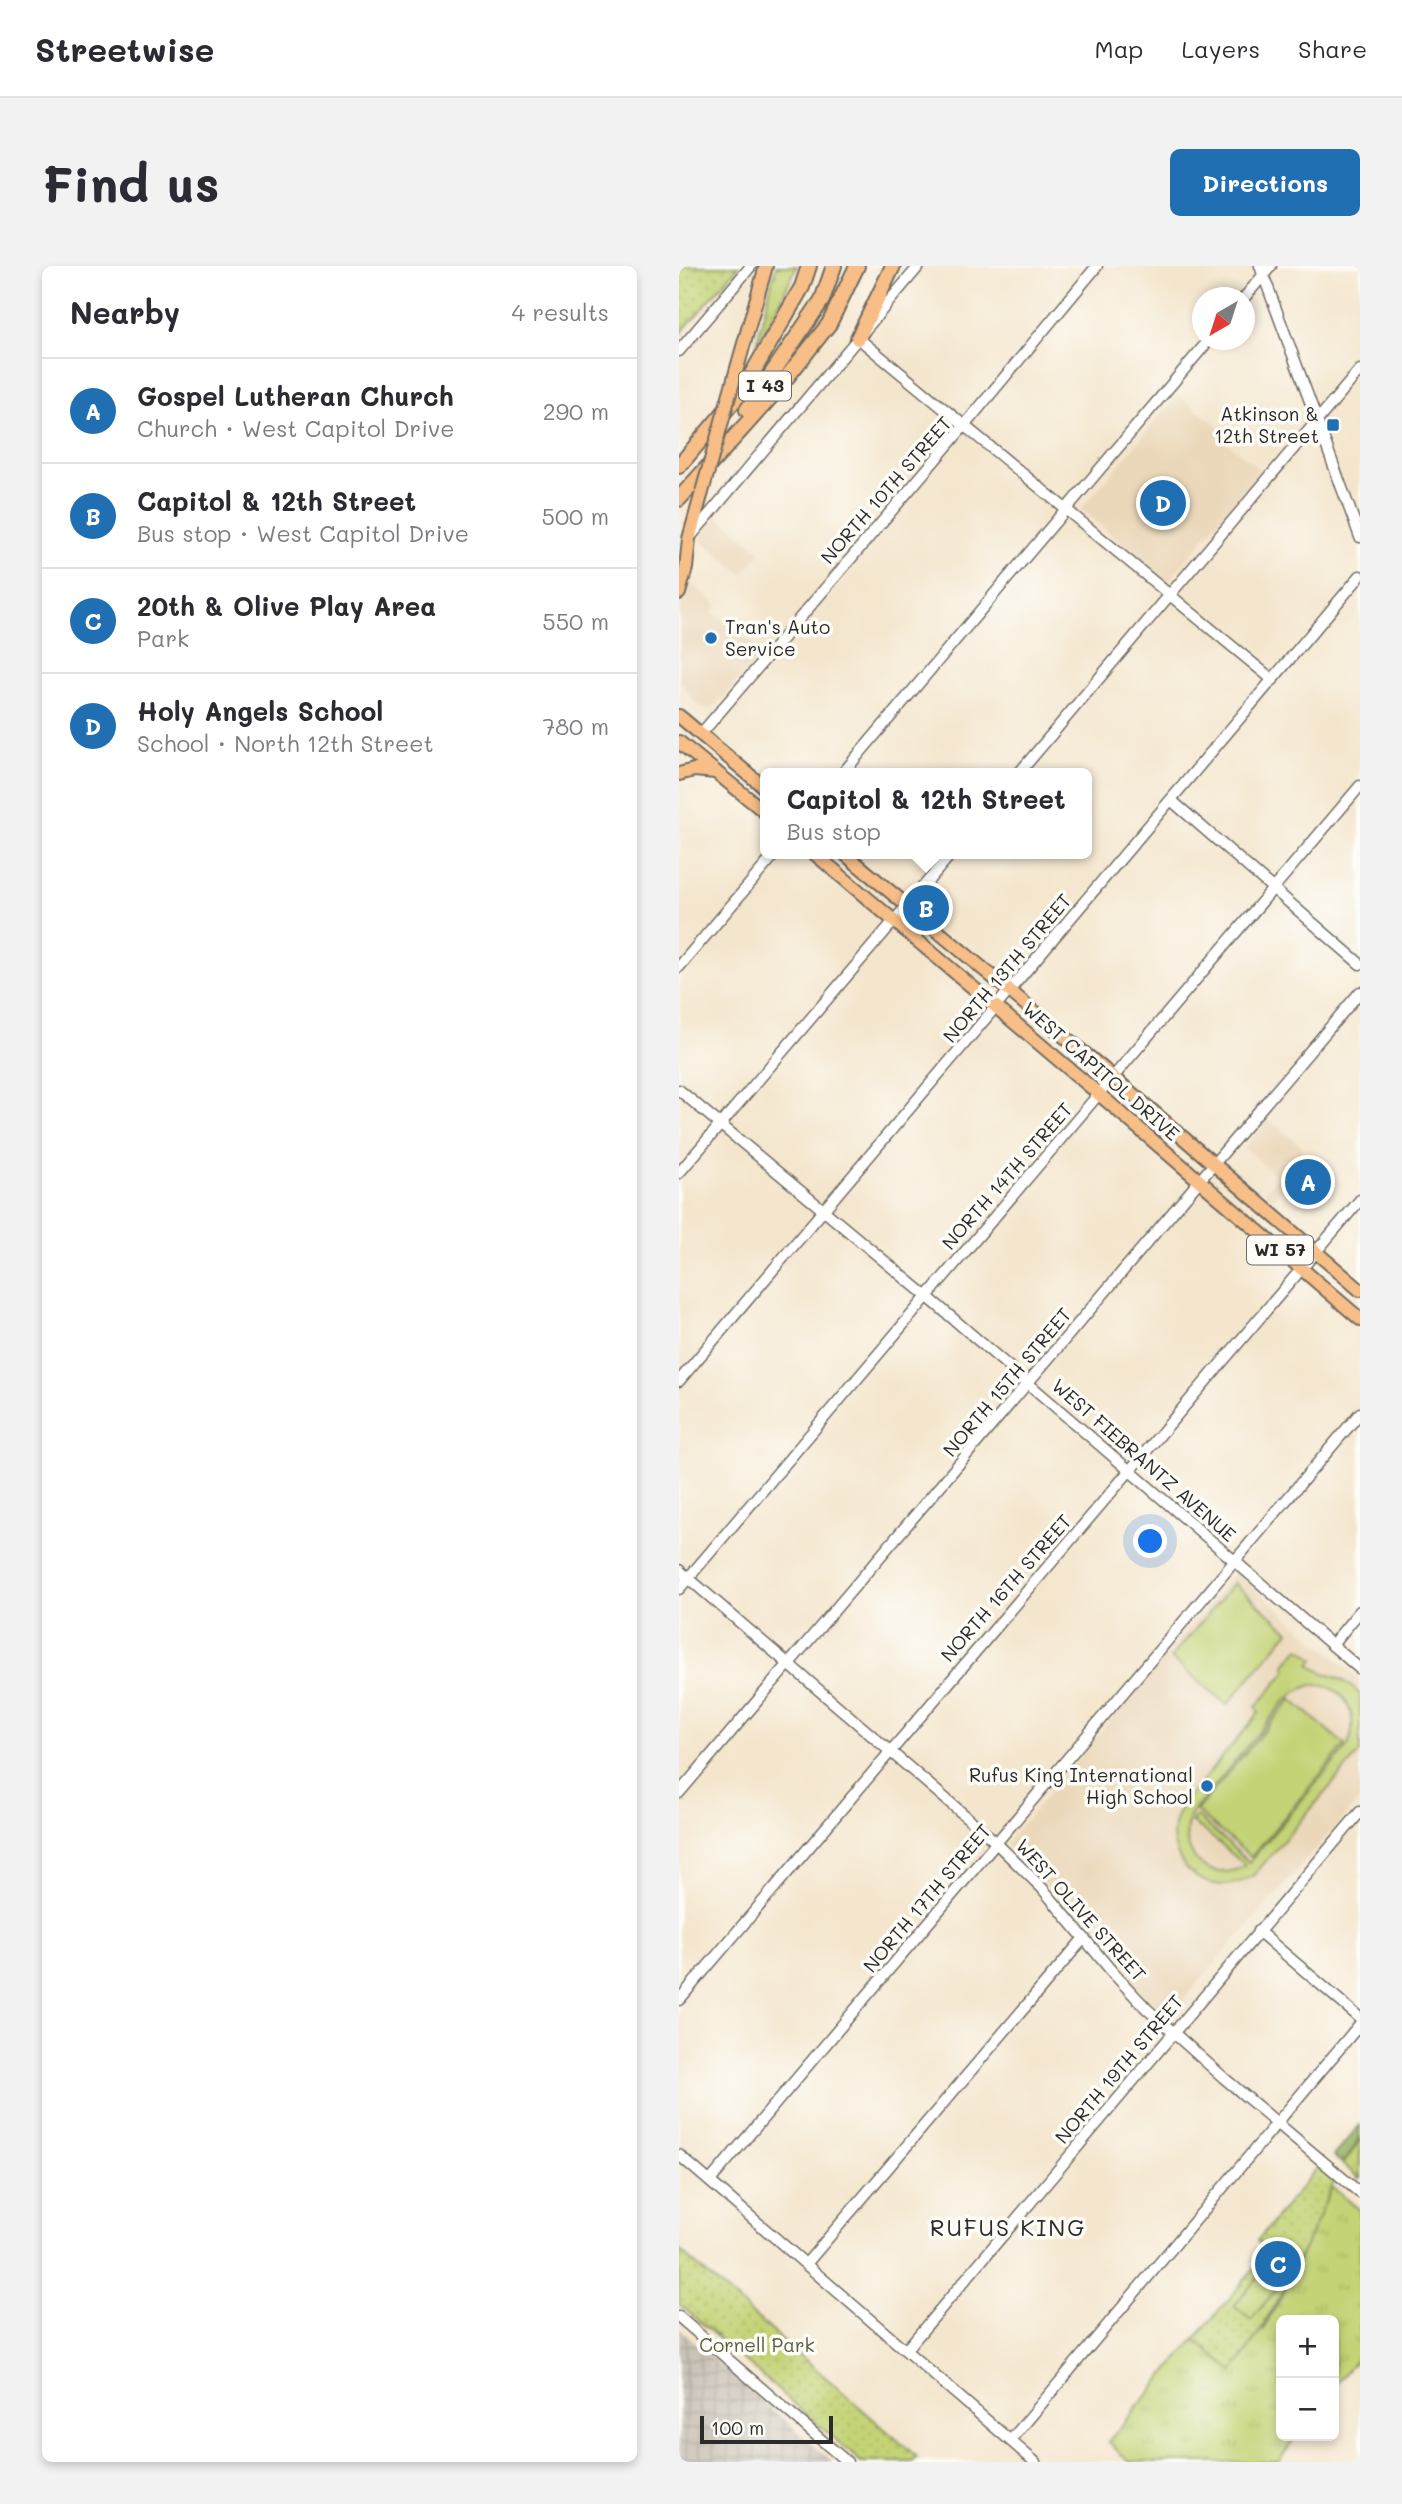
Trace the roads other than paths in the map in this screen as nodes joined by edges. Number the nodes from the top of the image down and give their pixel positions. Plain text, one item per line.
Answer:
1 (751, 266) edge
2 (766, 266) edge
3 (809, 266) edge
4 (834, 266) edge
5 (857, 266) edge
6 (893, 266) edge
7 (919, 266) edge
8 (1097, 266) edge
9 (1265, 269) edge
10 (1252, 287) edge
11 (858, 338) junction
12 (1201, 350) edge
13 (679, 351) edge
14 (1360, 370) edge
15 (1318, 422) junction
16 (964, 426) junction
17 (703, 438) junction
18 (679, 453) edge
19 (679, 466) edge
20 (679, 498) edge
21 (1067, 509) junction
22 (1360, 537) edge
23 (689, 539) junction
24 (679, 558) edge
25 (1360, 576) edge
26 (679, 593) edge
27 (1170, 594) junction
28 (1273, 680) junction
29 (679, 716) edge
30 (701, 735) junction
31 (679, 742) edge
32 (847, 768) edge
33 (1023, 768) edge
34 (716, 772) junction
35 (679, 774) edge
36 (760, 784) edge
37 (1360, 786) edge
38 (1171, 800) junction
39 (760, 808) edge
40 (771, 859) edge
41 (821, 859) edge
42 (851, 859) edge
43 (947, 859) edge
44 (1273, 888) junction
45 (908, 905) junction
46 (895, 920) junction
47 (1360, 964) edge
48 (679, 967) edge
49 (1010, 991) junction
50 (1360, 992) edge
51 (996, 1006) junction
52 (1114, 1078) junction
53 (679, 1090) edge
54 (1100, 1095) junction
55 (720, 1124) junction
56 (1214, 1164) junction
57 (679, 1173) edge
58 (1200, 1181) junction
59 (1360, 1200) edge
60 (825, 1210) junction
61 (1315, 1252) junction
62 (1301, 1269) junction
63 (1360, 1290) edge
64 (927, 1297) junction
65 (1360, 1319) edge
66 (679, 1381) edge
67 (1028, 1384) junction
68 (1360, 1412) edge
69 (1130, 1471) junction
70 (1235, 1562) junction
71 (679, 1570) edge
72 (688, 1578) junction
73 (679, 1589) edge
74 (1360, 1611) edge
75 (1332, 1645) junction
76 (789, 1664) junction
77 (1360, 1669) edge
78 (890, 1752) junction
79 (679, 1793) edge
80 (1360, 1812) edge
81 (996, 1843) junction
82 (1258, 1931) junction
83 (1084, 1938) junction
84 (679, 2000) edge
85 (1360, 2018) edge
86 (1360, 2024) edge
87 (1173, 2033) junction
88 (1277, 2123) junction
89 (679, 2155) edge
90 (710, 2181) junction
91 (1360, 2193) edge
92 (806, 2264) junction
93 (679, 2317) edge
94 (906, 2350) junction
95 (1011, 2440) junction
96 (847, 2462) edge
97 (1035, 2462) edge

1 - 13 street
2 - 23 main road, bridge
3 - 17 highway, I 43
4 - 20 highway, I 43
5 - 20 highway
6 - 11 highway
7 - 11 street
8 - 16 street, NORTH 10TH STREET
9 - 10 street
9 - 15 street
11 - 16 street
11 - 23 street
12 - 21 street
14 - 15 street
15 - 22 street
15 - 27 street
16 - 21 street
16 - 30 street, NORTH 10TH STREET
17 - 18 highway
17 - 19 highway, I 43
21 - 27 street
21 - 32 street
23 - 24 main road
23 - 26 main road
25 - 28 street, NORTH 13TH STREET
27 - 28 street
27 - 33 street
28 - 38 street, NORTH 13TH STREET
29 - 30 main road
30 - 36 main road
31 - 34 main road
34 - 35 main road
34 - 39 main road
37 - 44 street, NORTH 14TH STREET
38 - 44 street
38 - 49 street, NORTH 13TH STREET
40 - 48 street
41 - 46 main road, WEST CAPITOL DRIVE / WI 57
42 - 45 main road, WEST CAPITOL DRIVE / WI 57
43 - 45 street
44 - 47 street
44 - 52 street, NORTH 14TH STREET
45 - 46 street
45 - 49 main road, WEST CAPITOL DRIVE / WI 57
46 - 51 main road, WEST CAPITOL DRIVE / WI 57
46 - 55 street
49 - 51 street, NORTH 13TH STREET
49 - 52 main road, WEST CAPITOL DRIVE / WI 57
50 - 56 street, NORTH 15TH STREET
51 - 54 main road, WEST CAPITOL DRIVE / WI 57
51 - 60 street, NORTH 13TH STREET
52 - 54 street, NORTH 14TH STREET
52 - 56 main road, WEST CAPITOL DRIVE / WI 57
53 - 55 street, WEST FIEBRANTZ AVENUE
54 - 58 main road, WEST CAPITOL DRIVE / WI 57
54 - 64 street, NORTH 14TH STREET
55 - 57 street
55 - 60 street, WEST FIEBRANTZ AVENUE
56 - 58 street, NORTH 15TH STREET
56 - 61 main road, WEST CAPITOL DRIVE / WI 57
58 - 62 main road, WEST CAPITOL DRIVE / WI 57
58 - 67 street, NORTH 15TH STREET
59 - 61 street, NORTH 16TH STREET
60 - 64 street, WEST FIEBRANTZ AVENUE
60 - 66 street, NORTH 13TH STREET
61 - 62 street, NORTH 16TH STREET
61 - 63 main road, WEST CAPITOL DRIVE / WI 57
62 - 65 main road, WEST CAPITOL DRIVE / WI 57
62 - 69 street, NORTH 16TH STREET
64 - 67 street, WEST FIEBRANTZ AVENUE
64 - 72 street, NORTH 14TH STREET
67 - 69 street, WEST FIEBRANTZ AVENUE
67 - 76 street, NORTH 15TH STREET
68 - 70 street, NORTH 17TH STREET
69 - 70 street, WEST FIEBRANTZ AVENUE
69 - 78 street, NORTH 16TH STREET
70 - 75 street, WEST FIEBRANTZ AVENUE
70 - 81 street, NORTH 17TH STREET
71 - 72 street, WEST OLIVE STREET
72 - 73 street, NORTH 14TH STREET
72 - 76 street, WEST OLIVE STREET
74 - 75 street
75 - 77 street, WEST FIEBRANTZ AVENUE
76 - 78 street, WEST OLIVE STREET
76 - 79 street, NORTH 15TH STREET
78 - 81 street, WEST OLIVE STREET
78 - 84 street, NORTH 16TH STREET
80 - 82 street, NORTH 19TH STREET
81 - 83 street, WEST OLIVE STREET
81 - 90 street, NORTH 17TH STREET
82 - 85 street
82 - 87 street, NORTH 19TH STREET
83 - 87 street, WEST OLIVE STREET
83 - 92 street
86 - 88 street
87 - 88 street, WEST OLIVE STREET
87 - 94 street, NORTH 19TH STREET
88 - 91 street, WEST OLIVE STREET
88 - 95 street
89 - 90 street
90 - 92 street
92 - 94 street
93 - 96 street
94 - 95 street
95 - 97 street

